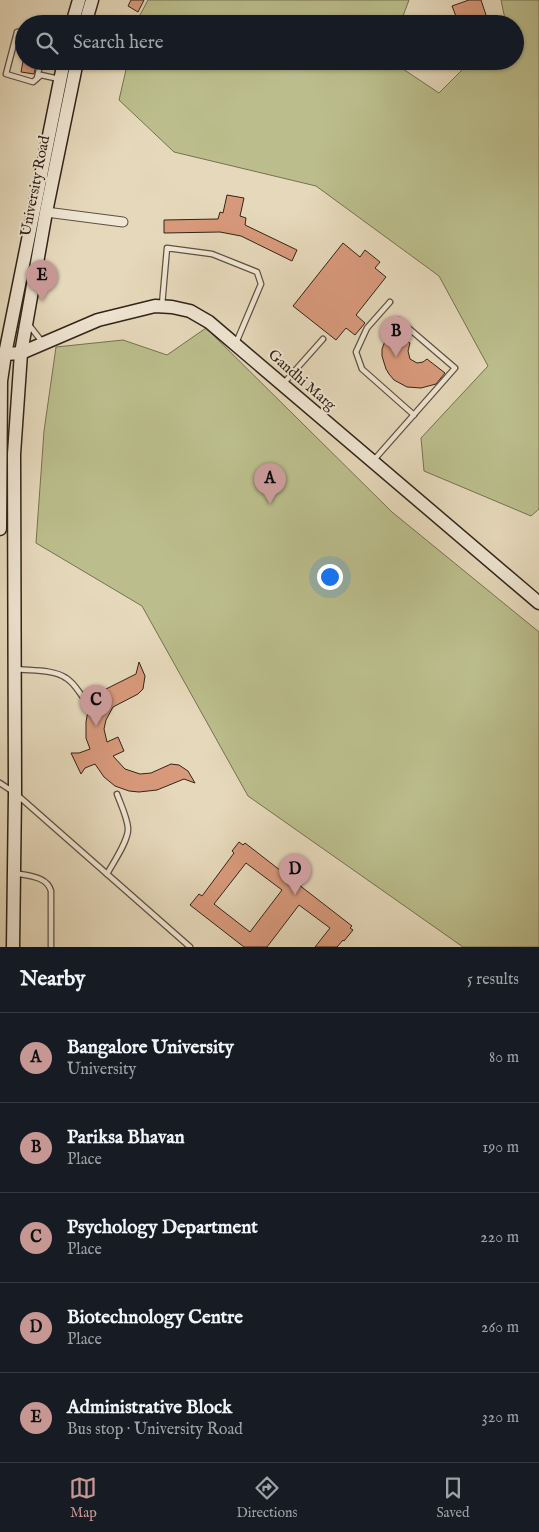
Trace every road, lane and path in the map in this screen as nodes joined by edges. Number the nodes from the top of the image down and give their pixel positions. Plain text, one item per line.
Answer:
1 (79, 0) edge
2 (92, 0) edge
3 (75, 15) edge
4 (87, 15) edge
5 (15, 40) edge
6 (39, 70) edge
7 (62, 70) edge
8 (74, 70) edge
9 (37, 78) junction
10 (61, 79) junction
11 (59, 116) junction
12 (46, 212) junction
13 (123, 222) dead end
14 (390, 302) dead end
15 (162, 306) junction
16 (399, 320) dead end
17 (26, 322) junction
18 (323, 339) dead end
19 (44, 344) junction
20 (236, 344) junction
21 (21, 353) junction
22 (5, 354) junction
23 (282, 385) junction
24 (414, 415) junction
25 (1, 438) edge
26 (372, 462) junction
27 (0, 528) edge
28 (539, 603) edge
29 (15, 669) junction
30 (82, 696) dead end
31 (0, 783) edge
32 (15, 793) junction
33 (117, 794) dead end
34 (14, 872) junction
35 (107, 874) junction
36 (13, 947) edge
37 (51, 947) edge
38 (190, 947) edge

1 - 3 main road
2 - 4 main road
5 - 9 lane
6 - 9 lane
7 - 10 main road, University Road
8 - 11 main road, University Road
9 - 10 lane
10 - 11 main road, University Road
11 - 12 main road, University Road
11 - 22 main road, University Road
12 - 13 street
12 - 17 main road, University Road
14 - 24 lane
15 - 19 main road, Gandhi Marg
15 - 20 main road, Gandhi Marg
15 - 20 lane
16 - 24 lane
17 - 19 lane
17 - 21 main road, University Road
18 - 23 lane
19 - 21 main road, Gandhi Marg
20 - 23 main road, Gandhi Marg
21 - 22 main road, Gandhi Marg
21 - 29 main road, University Road
22 - 25 main road, University Road
23 - 26 main road, Gandhi Marg
24 - 26 lane
25 - 27 main road, University Road
26 - 28 main road, Gandhi Marg
29 - 30 lane
29 - 32 main road, University Road
31 - 32 lane
32 - 34 main road, University Road
32 - 35 lane
33 - 35 lane
34 - 36 main road, University Road
34 - 37 lane
35 - 38 lane

